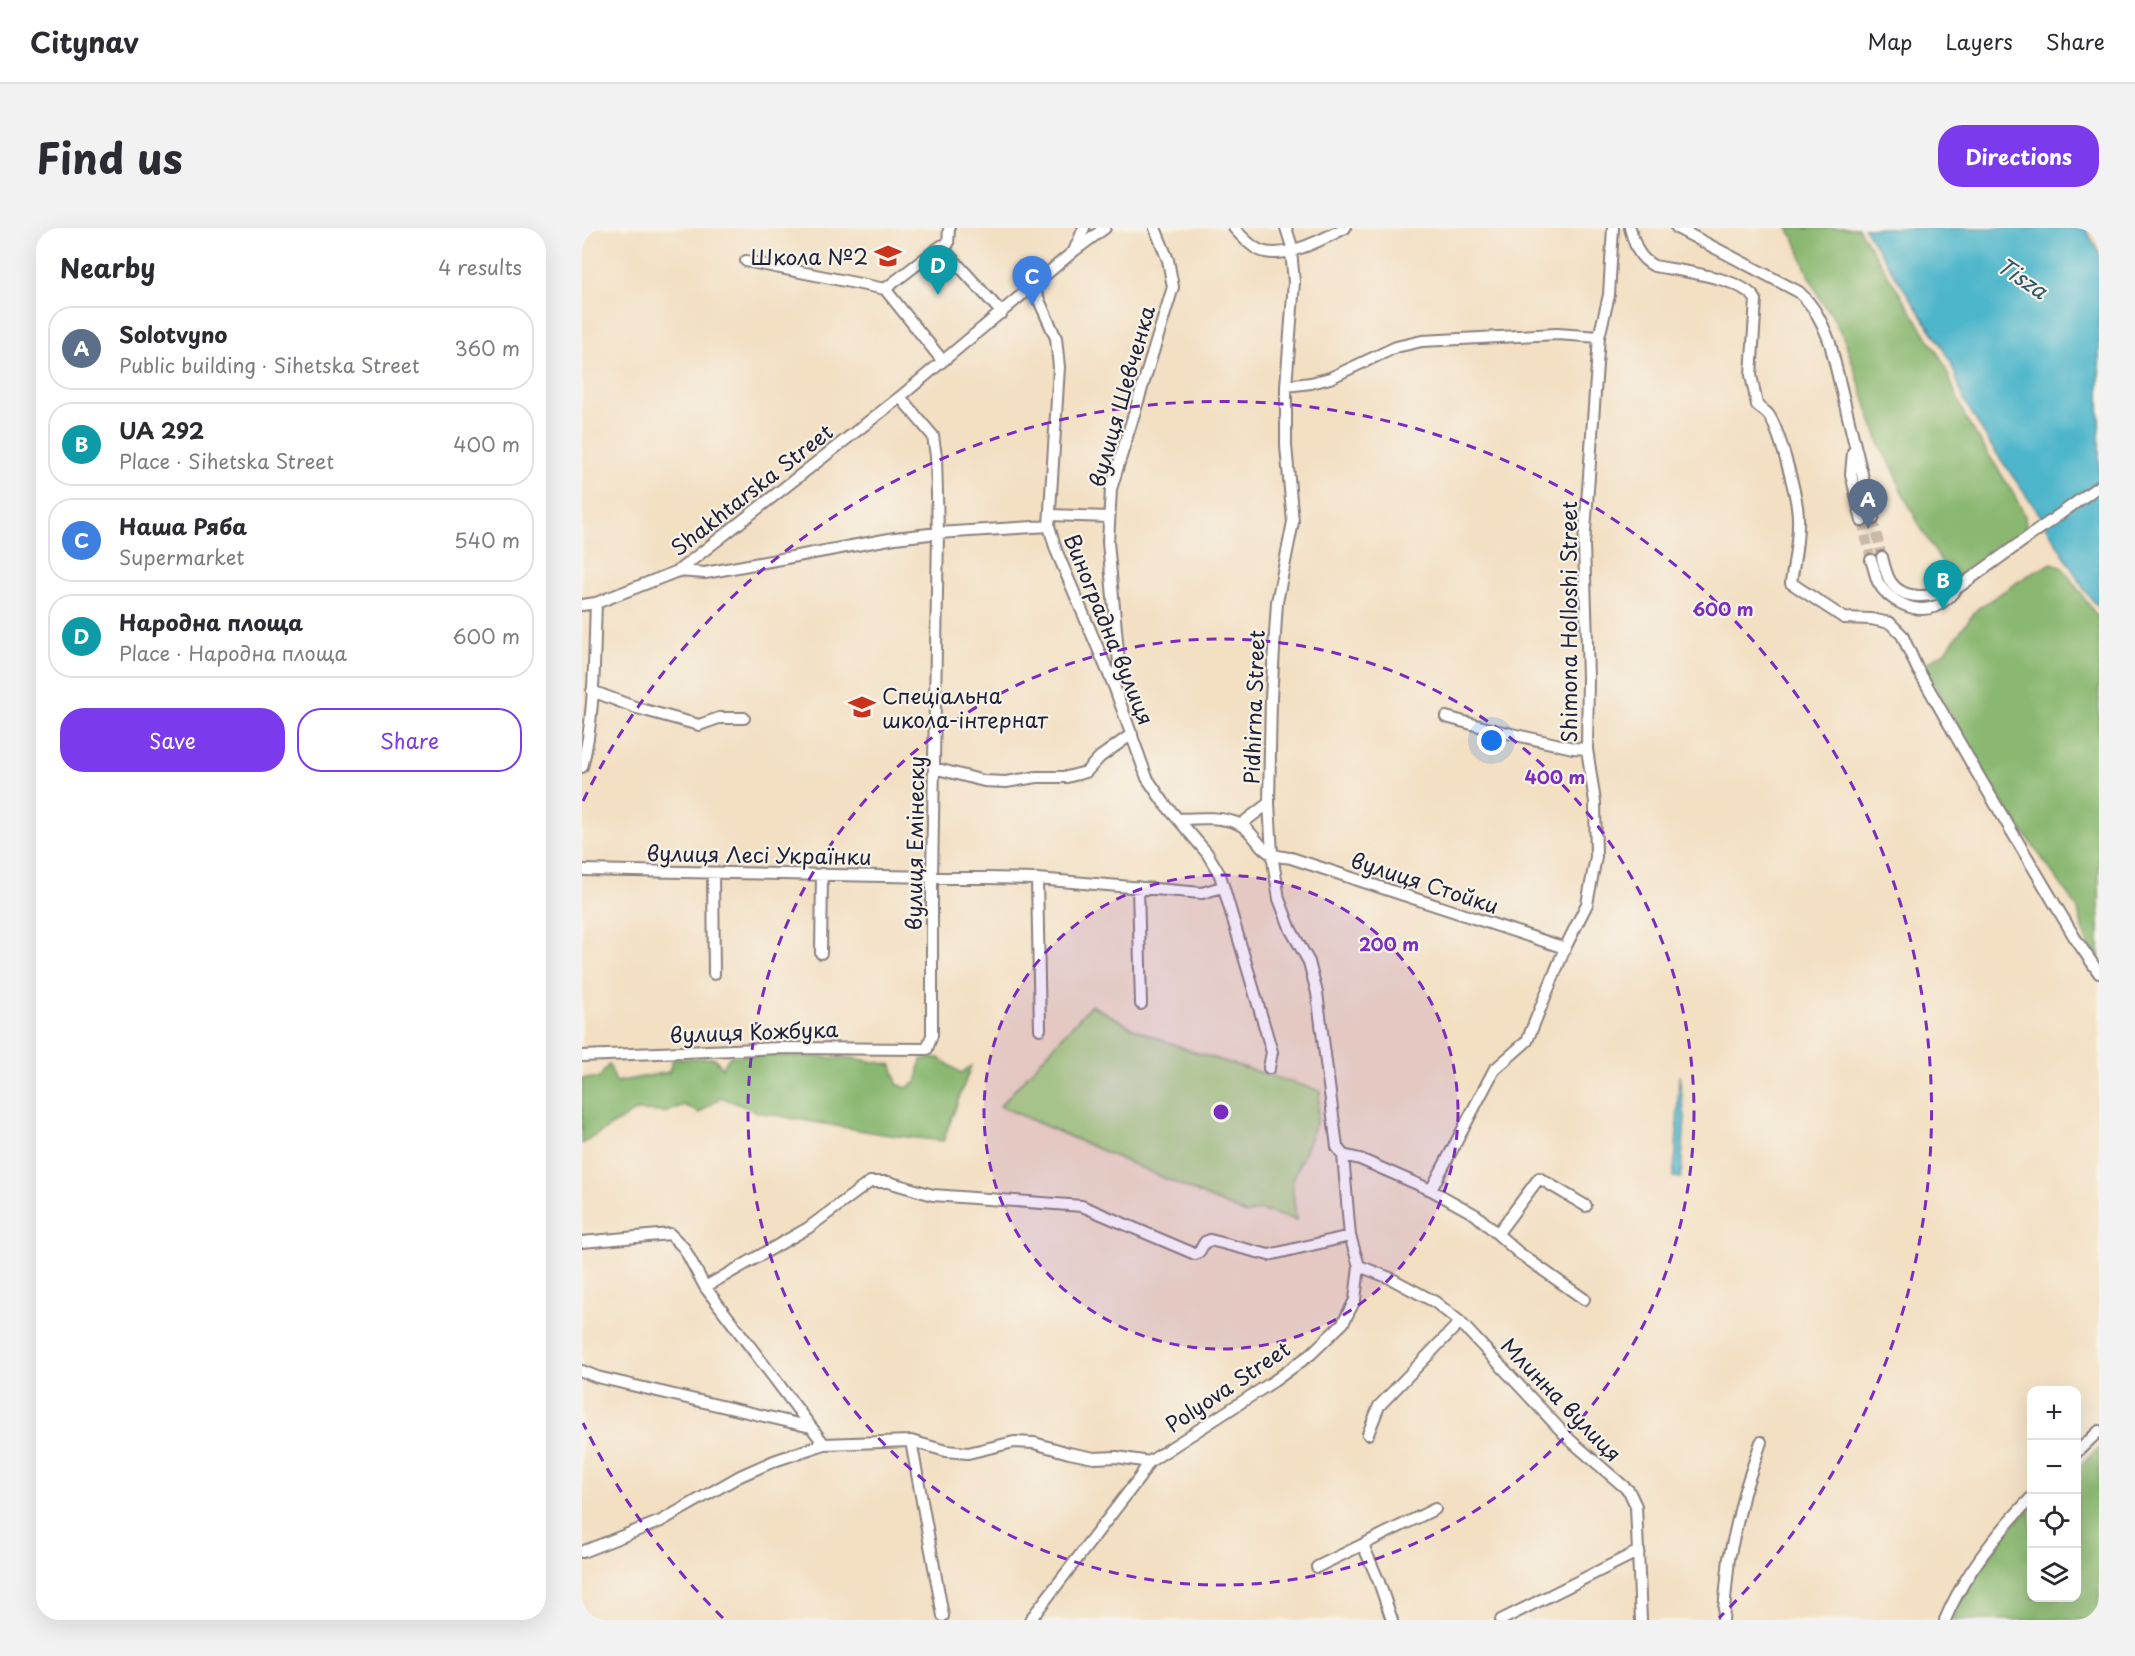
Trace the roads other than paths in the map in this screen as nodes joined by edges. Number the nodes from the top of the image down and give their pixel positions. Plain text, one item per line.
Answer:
1 (949, 228) edge
2 (1084, 228) edge
3 (1105, 228) edge
4 (1155, 228) edge
5 (1234, 228) edge
6 (1286, 228) edge
7 (1345, 228) edge
8 (1613, 228) edge
9 (1630, 228) edge
10 (1677, 228) edge
11 (942, 246) junction
12 (1292, 250) junction
13 (1074, 251) junction
14 (746, 261) dead end
15 (1033, 287) junction
16 (885, 289) junction
17 (1002, 313) junction
18 (1599, 337) junction
19 (942, 360) junction
20 (1286, 386) junction
21 (900, 397) junction
22 (2099, 486) edge
23 (1109, 516) junction
24 (1868, 520) tunnel mouth
25 (1049, 521) junction
26 (938, 533) junction
27 (1877, 559) tunnel mouth
28 (678, 571) junction
29 (596, 603) junction
30 (582, 605) edge
31 (1114, 686) junction
32 (592, 691) junction
33 (1446, 717) dead end
34 (744, 718) dead end
35 (1132, 734) junction
36 (1587, 749) junction
37 (582, 767) edge
38 (934, 768) junction
39 (1269, 803) junction
40 (1179, 819) junction
41 (1240, 825) junction
42 (1272, 854) junction
43 (582, 870) edge
44 (712, 873) junction
45 (822, 874) junction
46 (932, 877) junction
47 (1037, 879) junction
48 (1138, 887) junction
49 (1222, 887) junction
50 (1565, 948) junction
51 (821, 952) dead end
52 (2099, 973) edge
53 (714, 974) dead end
54 (1141, 1004) dead end
55 (1040, 1029) dead end
56 (927, 1049) joint
57 (582, 1056) edge
58 (1269, 1068) dead end
59 (1343, 1155) junction
60 (1431, 1190) junction
61 (1586, 1206) dead end
62 (1498, 1233) junction
63 (1350, 1236) junction
64 (582, 1242) edge
65 (1359, 1266) junction
66 (705, 1287) junction
67 (1584, 1299) dead end
68 (1460, 1322) junction
69 (582, 1371) edge
70 (811, 1427) junction
71 (2099, 1431) edge
72 (1368, 1434) dead end
73 (911, 1442) junction
74 (1761, 1442) dead end
75 (824, 1444) junction
76 (2081, 1448) edge
77 (1149, 1462) junction
78 (2027, 1501) edge
79 (1435, 1509) dead end
80 (1363, 1545) junction
81 (1639, 1551) junction
82 (582, 1552) edge
83 (1317, 1567) dead end
84 (943, 1616) dead end
85 (1030, 1620) edge
86 (1392, 1620) edge
87 (1501, 1620) edge
88 (1641, 1620) edge
89 (1723, 1620) edge
90 (1945, 1620) edge

1 - 11 street
2 - 13 street
3 - 13 street, Shakhtarska Street
4 - 23 street, вулиця Шевченка
5 - 12 street
6 - 12 street, Pidhirna Street
7 - 12 street
8 - 18 street, Shimona Holloshi Street
9 - 52 street
10 - 24 street
11 - 16 street
11 - 17 street
12 - 20 street, Pidhirna Street
13 - 15 street, Shakhtarska Street
14 - 16 street
15 - 17 street, Shakhtarska Street
15 - 25 street
16 - 19 street
17 - 19 street, Shakhtarska Street
18 - 20 street
18 - 36 street, Shimona Holloshi Street
19 - 21 street, Shakhtarska Street
20 - 39 street, Pidhirna Street
21 - 26 street, вулиця Емінеску
21 - 28 street, Shakhtarska Street
22 - 27 street
23 - 25 street
23 - 31 street, вулиця Шевченка
25 - 26 street, Виноградна вулиця
25 - 31 street, Виноградна вулиця
26 - 28 street, Виноградна вулиця
26 - 38 street, вулиця Емінеску
28 - 29 street, Shakhtarska Street
29 - 30 street, Shakhtarska Street
29 - 32 street
31 - 35 street, Виноградна вулиця
32 - 34 street
32 - 37 street
33 - 36 street
35 - 38 street
35 - 40 street, Виноградна вулиця
36 - 50 street, Shimona Holloshi Street
38 - 46 street, вулиця Емінеску
39 - 41 street
39 - 42 street, Pidhirna Street
40 - 41 street
40 - 49 street, Виноградна вулиця
41 - 42 street
42 - 50 street, вулиця Стойки
42 - 59 street, Pidhirna Street
43 - 44 street, вулиця Лесі Українки
44 - 45 street, вулиця Лесі Українки
44 - 53 street
45 - 46 street, вулиця Лесі Українки
45 - 51 street
46 - 47 street, вулиця Лесі Українки
46 - 56 street, вулиця Емінеску
47 - 48 street, вулиця Лесі Українки
47 - 55 street
48 - 49 street, вулиця Лесі Українки
48 - 54 street
49 - 58 street, Виноградна вулиця
50 - 60 street, Shimona Holloshi Street
56 - 57 street, вулиця Кожбука
59 - 60 street
59 - 63 street, Polyova Street
60 - 62 street
61 - 62 street
62 - 67 street
63 - 65 street, Polyova Street
63 - 66 street
64 - 66 street
65 - 68 street, Млинна вулиця
65 - 77 street, Polyova Street
66 - 70 street
68 - 72 street
68 - 81 street, Млинна вулиця
69 - 70 street
70 - 75 street
71 - 76 street
73 - 75 street
73 - 77 street
73 - 84 street
74 - 89 street
75 - 82 street
77 - 85 street, Polyova Street
78 - 90 street
79 - 80 street
80 - 83 street
80 - 86 street
81 - 87 street
81 - 88 street, Млинна вулиця

